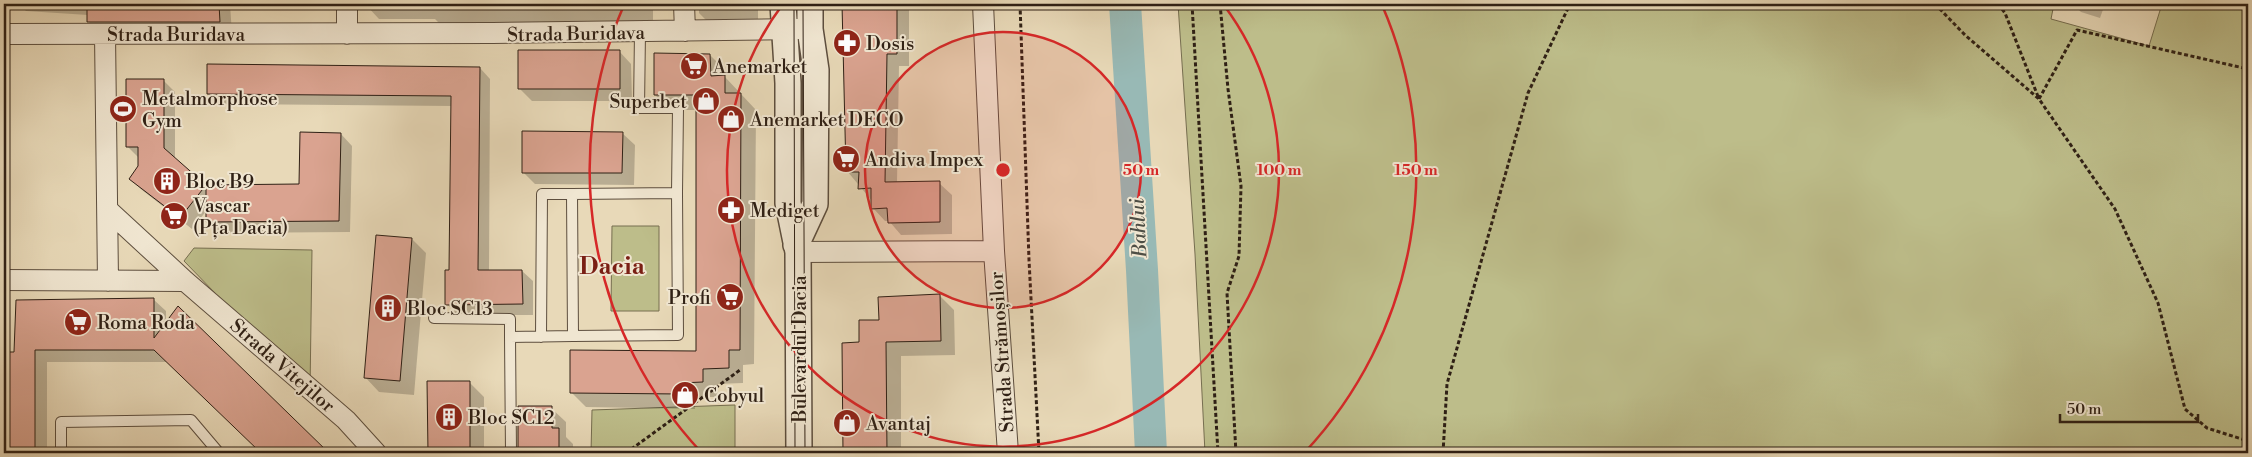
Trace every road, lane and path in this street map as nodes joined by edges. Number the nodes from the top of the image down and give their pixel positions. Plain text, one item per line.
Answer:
1 (347, 4) edge
2 (684, 4) edge
3 (783, 4) edge
4 (810, 4) edge
5 (982, 4) edge
6 (1020, 4) edge
7 (1192, 4) edge
8 (1220, 4) edge
9 (1570, 4) edge
10 (1935, 4) edge
11 (1998, 4) edge
12 (783, 29) junction
13 (810, 29) junction
14 (685, 31) junction
15 (640, 32) junction
16 (4, 34) edge
17 (105, 34) junction
18 (347, 34) junction
19 (2248, 69) edge
20 (2039, 99) junction
21 (678, 193) junction
22 (572, 194) junction
23 (108, 210) junction
24 (797, 248) junction
25 (994, 251) junction
26 (4, 280) edge
27 (108, 281) junction
28 (185, 281) junction
29 (434, 318) dead end
30 (573, 336) junction
31 (510, 337) junction
32 (542, 337) junction
33 (740, 370) dead end
34 (2248, 441) edge
35 (61, 453) edge
36 (219, 453) edge
37 (376, 453) edge
38 (511, 453) edge
39 (626, 453) edge
40 (799, 453) edge
41 (1008, 453) edge
42 (1039, 453) edge
43 (1218, 453) edge
44 (1236, 453) edge
45 (1443, 453) edge

1 - 18 street
2 - 14 street
3 - 12 street, Bulevardul Dacia
4 - 13 street, Bulevardul Dacia
5 - 25 street, Strada Strămoșilor
6 - 42 path
7 - 43 path
8 - 44 path
9 - 45 path
10 - 20 path
11 - 20 path
12 - 13 street, Strada Buridava
12 - 14 street, Strada Buridava
12 - 24 street, Bulevardul Dacia
13 - 24 street, Bulevardul Dacia
14 - 15 street, Strada Buridava
15 - 18 street, Strada Buridava
15 - 21 lane
16 - 17 street, Strada Buridava
17 - 18 street, Strada Buridava
17 - 23 street
19 - 20 path
20 - 34 path
21 - 22 lane
21 - 30 lane
22 - 30 lane
22 - 32 lane
23 - 27 street
23 - 28 street, Strada Vitejilor
24 - 25 street, Strada Strămoșilor
24 - 40 street, Bulevardul Dacia
25 - 41 street, Strada Strămoșilor
26 - 27 street
27 - 28 street
28 - 37 street, Strada Vitejilor
29 - 31 lane
30 - 32 lane
31 - 32 lane
31 - 38 lane
33 - 39 path
35 - 36 lane

